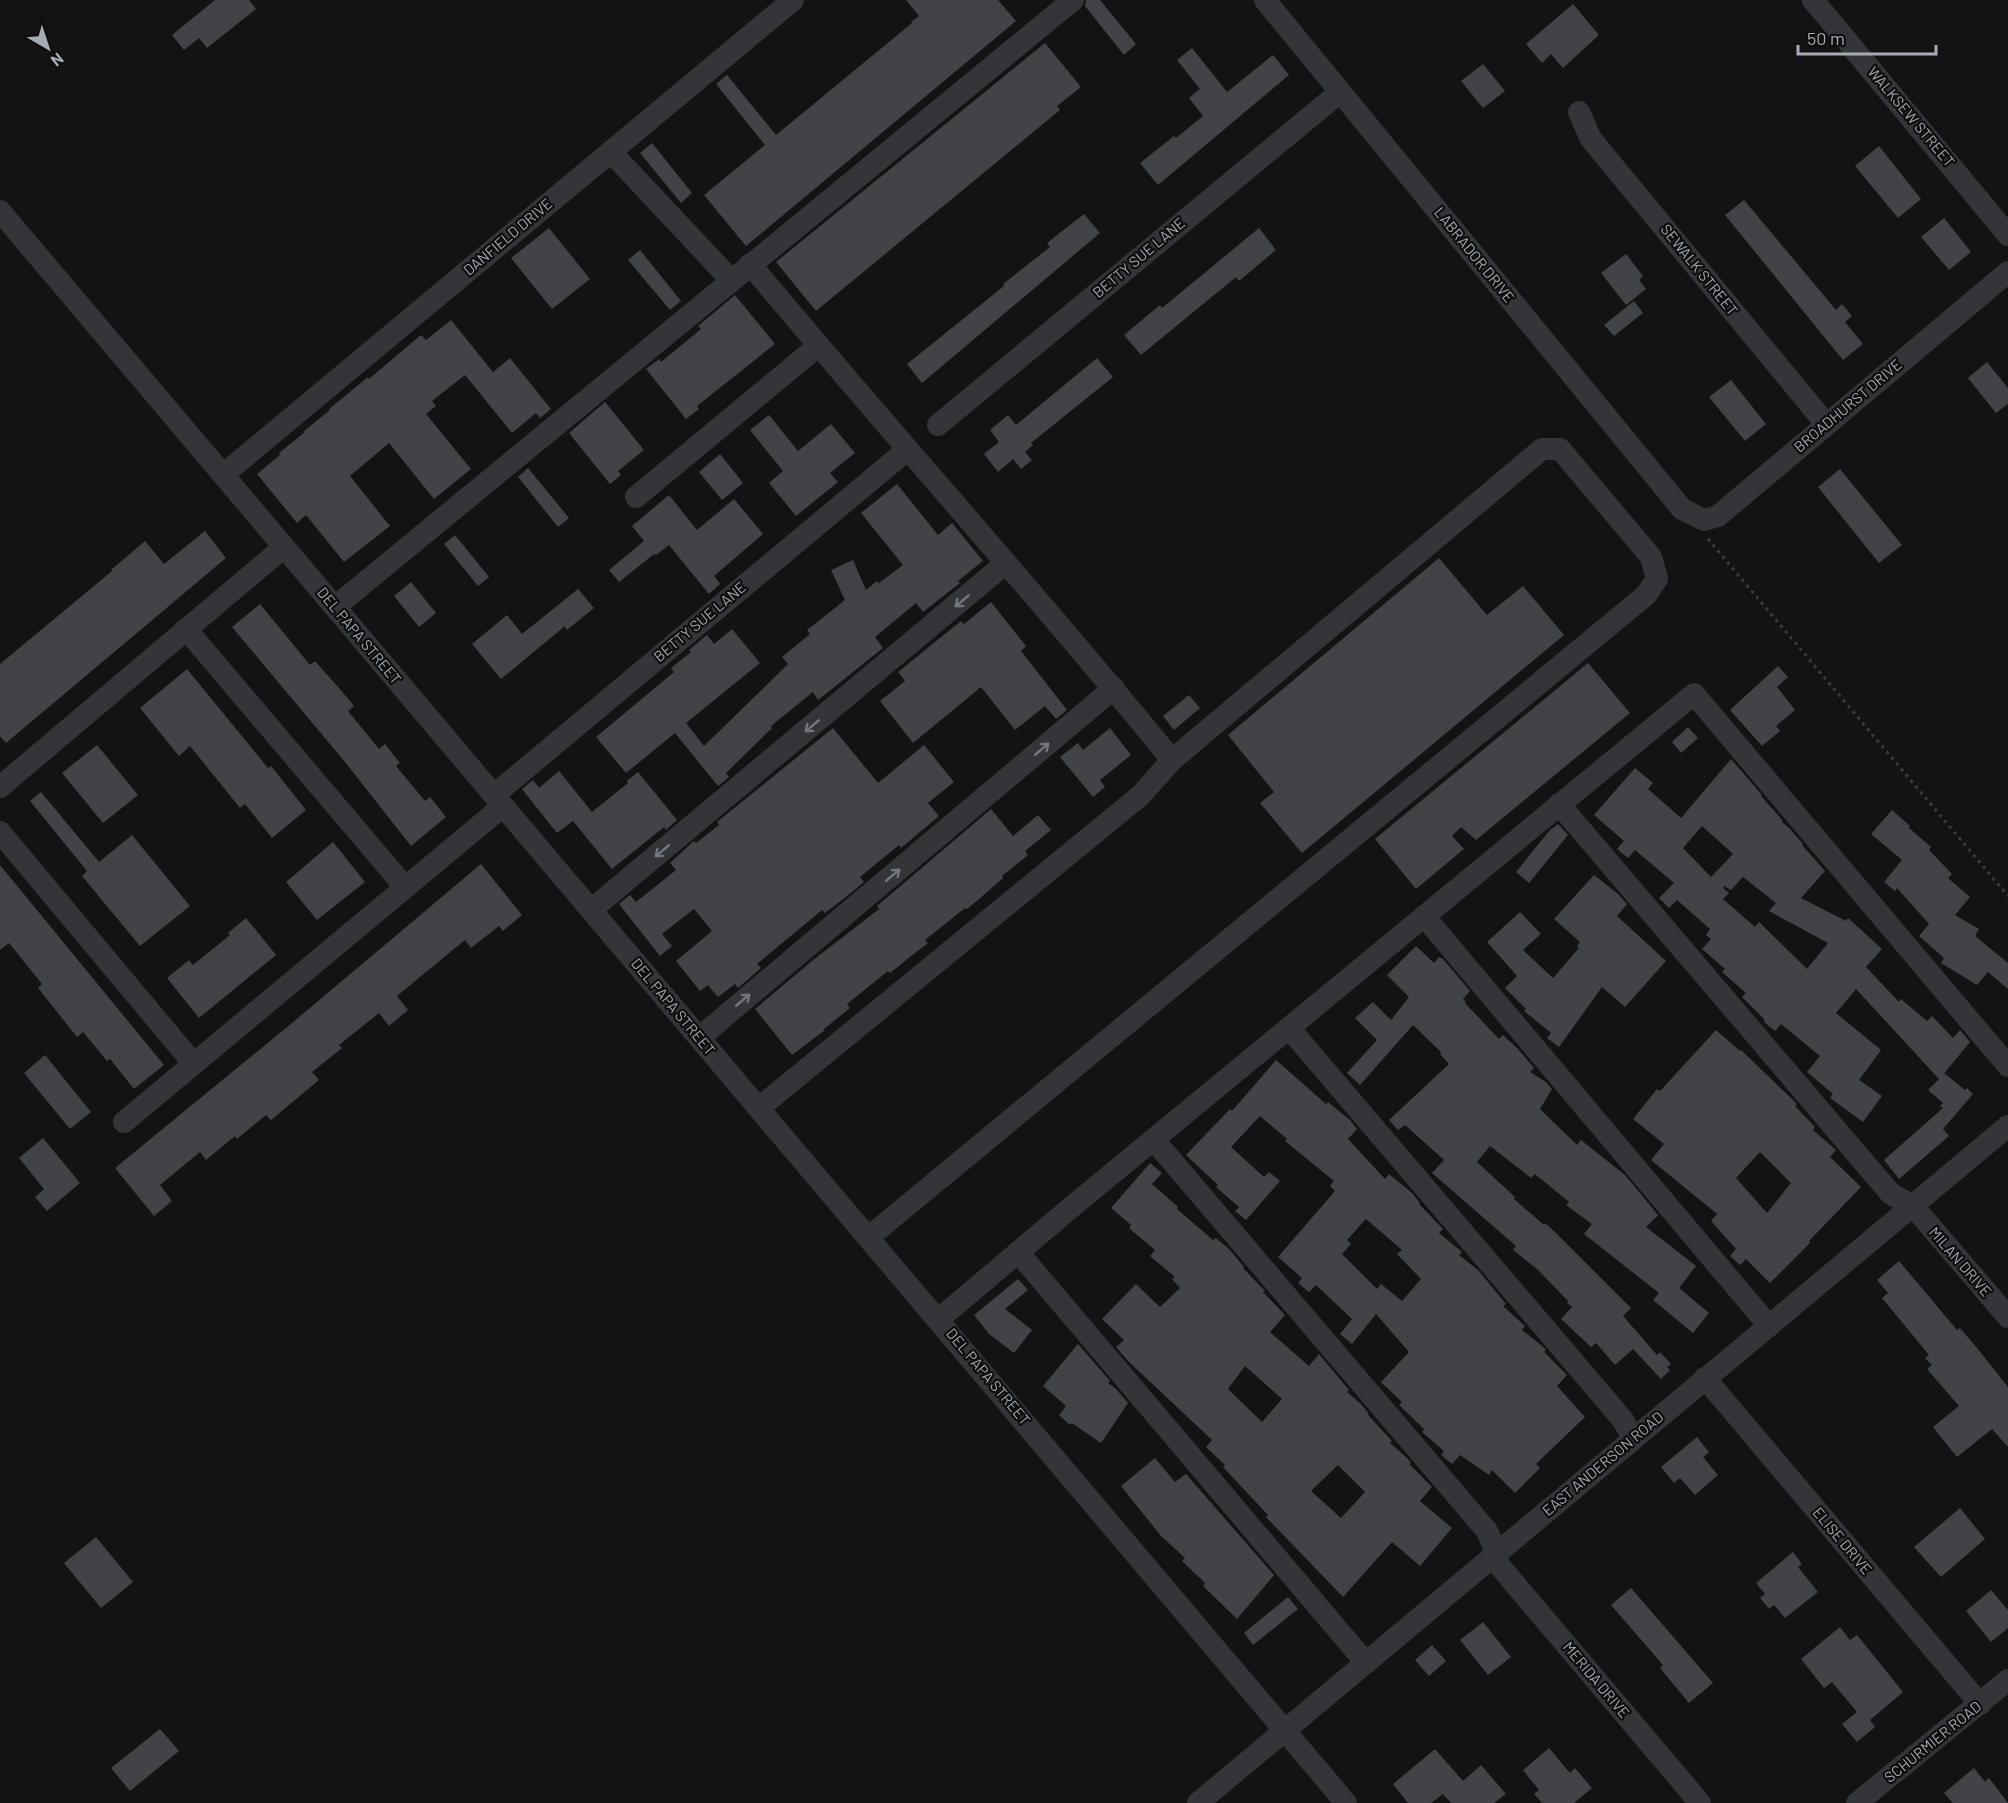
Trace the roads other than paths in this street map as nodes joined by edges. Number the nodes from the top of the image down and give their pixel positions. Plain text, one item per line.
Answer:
1 (793, 0) edge
2 (1073, 0) edge
3 (1265, 0) edge
4 (1813, 0) edge
5 (1340, 92) junction
6 (1579, 112) dead end
7 (611, 152) junction
8 (0, 211) edge
9 (2008, 235) edge
10 (750, 264) junction
11 (2008, 272) edge
12 (731, 280) junction
13 (819, 346) junction
14 (1826, 424) junction
15 (938, 425) dead end
16 (907, 450) junction
17 (224, 474) junction
18 (636, 497) dead end
19 (1683, 509) joint
20 (284, 547) junction
21 (1006, 563) junction
22 (335, 607) junction
23 (186, 629) junction
24 (1114, 688) junction
25 (1172, 760) junction
26 (0, 787) edge
27 (498, 801) junction
28 (1559, 804) junction
29 (0, 832) edge
30 (405, 887) junction
31 (591, 910) junction
32 (1424, 916) junction
33 (1289, 1028) junction
34 (699, 1038) junction
35 (193, 1063) junction
36 (2008, 1065) edge
37 (759, 1108) junction
38 (124, 1122) dead end
39 (2008, 1126) edge
40 (1154, 1140) junction
41 (1913, 1206) junction
42 (869, 1237) junction
43 (1018, 1252) junction
44 (2008, 1317) edge
45 (939, 1319) junction
46 (1769, 1326) junction
47 (1705, 1378) junction
48 (1633, 1438) junction
49 (1497, 1554) junction
50 (1366, 1663) junction
51 (2008, 1680) edge
52 (1980, 1704) junction
53 (1285, 1730) junction
54 (1198, 1803) edge
55 (1346, 1803) edge
56 (1700, 1803) edge
57 (1857, 1803) edge

1 - 7 street, DANFIELD DRIVE
2 - 10 street
3 - 5 street, LABRADOR DRIVE
4 - 9 street, WALKSEW STREET
5 - 15 street, BETTY SUE LANE
5 - 19 street, LABRADOR DRIVE
6 - 14 street, SEWALK STREET
7 - 12 street
7 - 17 street, DANFIELD DRIVE
8 - 17 street, DEL PAPA STREET
10 - 12 street
10 - 13 street
11 - 14 street, BROADHURST DRIVE
12 - 22 street
13 - 16 street
13 - 18 street
14 - 19 street, BROADHURST DRIVE
16 - 21 street
16 - 27 street, BETTY SUE LANE
17 - 20 street, DEL PAPA STREET
20 - 22 street, DEL PAPA STREET
20 - 23 street
21 - 24 street
21 -> 31 street
22 - 27 street, DEL PAPA STREET
23 - 26 street
23 - 30 street
24 - 25 street
34 -> 24 street
25 - 37 street
25 - 42 street
27 - 30 street, BETTY SUE LANE
27 - 31 street, DEL PAPA STREET
28 - 32 street
28 - 36 street
28 - 41 street, MILAN DRIVE
29 - 35 street
30 - 35 street, BETTY SUE LANE
31 - 34 street, DEL PAPA STREET
32 - 33 street
32 - 46 street
33 - 40 street
33 - 48 street
34 - 37 street, DEL PAPA STREET
35 - 38 street, BETTY SUE LANE
37 - 42 street, DEL PAPA STREET
39 - 41 street, EAST ANDERSON ROAD
40 - 43 street
40 - 49 street, MERIDA DRIVE
41 - 44 street, MILAN DRIVE
41 - 46 street, EAST ANDERSON ROAD
42 - 45 street, DEL PAPA STREET
43 - 45 street
43 - 50 street
45 - 53 street, DEL PAPA STREET
46 - 47 street, EAST ANDERSON ROAD
47 - 48 street, EAST ANDERSON ROAD
47 - 52 street, ELISE DRIVE
48 - 49 street, EAST ANDERSON ROAD
49 - 50 street, EAST ANDERSON ROAD
49 - 56 street, MERIDA DRIVE
50 - 53 street, EAST ANDERSON ROAD
51 - 52 street, SCHURMIER ROAD
52 - 57 street, SCHURMIER ROAD
53 - 54 street, EAST ANDERSON ROAD
53 - 55 street, DEL PAPA STREET

